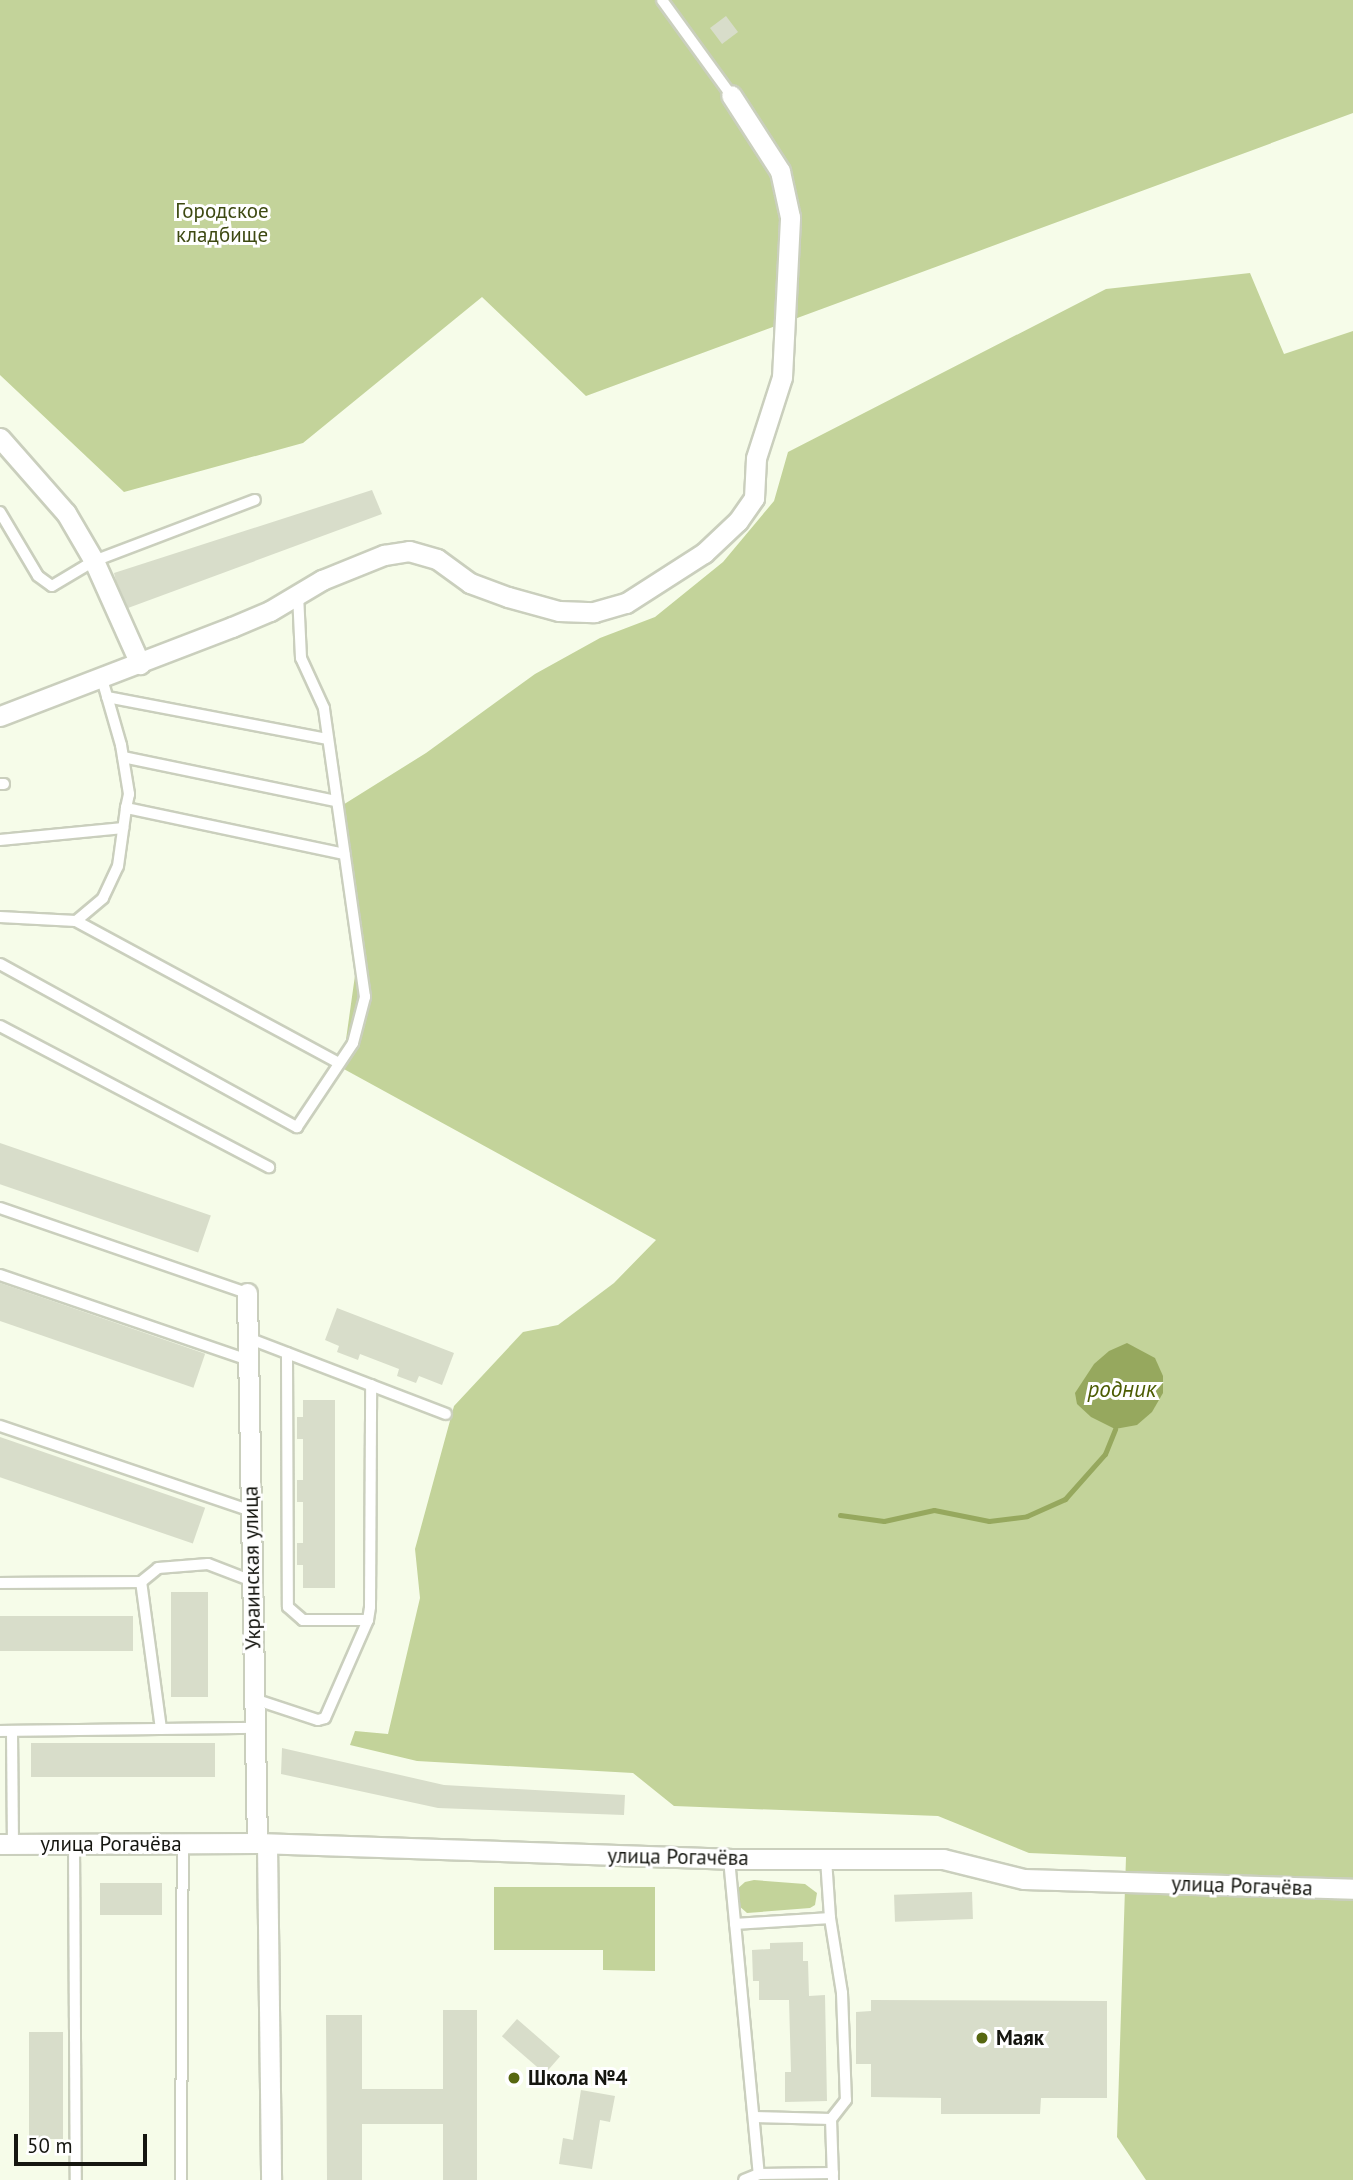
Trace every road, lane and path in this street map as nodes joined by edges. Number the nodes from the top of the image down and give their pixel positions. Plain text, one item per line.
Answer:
1 (662, 0) edge
2 (731, 95) joint
3 (0, 438) edge
4 (255, 500) dead end
5 (0, 512) edge
6 (94, 561) junction
7 (298, 594) junction
8 (140, 664) junction
9 (104, 688) junction
10 (0, 716) edge
11 (328, 739) junction
12 (123, 757) junction
13 (336, 801) junction
14 (127, 808) junction
15 (124, 828) junction
16 (0, 840) edge
17 (344, 854) junction
18 (0, 917) edge
19 (76, 921) junction
20 (0, 964) edge
21 (0, 1026) edge
22 (339, 1063) junction
23 (269, 1167) dead end
24 (0, 1208) edge
25 (0, 1275) edge
26 (247, 1293) joint
27 (248, 1338) junction
28 (287, 1353) junction
29 (248, 1360) junction
30 (371, 1385) junction
31 (446, 1414) dead end
32 (0, 1426) edge
33 (251, 1511) junction
34 (252, 1581) junction
35 (141, 1582) junction
36 (0, 1583) edge
37 (368, 1620) junction
38 (254, 1699) junction
39 (255, 1728) junction
40 (161, 1729) junction
41 (0, 1731) edge
42 (12, 1731) junction
43 (183, 1843) junction
44 (262, 1843) junction
45 (7, 1844) edge
46 (74, 1844) junction
47 (729, 1859) junction
48 (826, 1859) junction
49 (1348, 1887) edge
50 (830, 1918) junction
51 (735, 1924) junction
52 (754, 2117) junction
53 (831, 2119) junction
54 (759, 2174) junction
55 (833, 2176) edge
56 (76, 2180) edge
57 (181, 2180) edge
58 (271, 2180) edge
59 (744, 2180) edge

1 - 2 lane
2 - 7 street
3 - 6 street
4 - 6 lane
5 - 6 lane
6 - 8 street
7 - 8 street
7 - 11 lane
8 - 9 street
9 - 10 street
9 - 11 lane
9 - 12 lane
11 - 13 lane
12 - 13 lane
12 - 14 lane
13 - 17 lane
14 - 15 lane
14 - 17 lane
15 - 16 lane
15 - 19 lane
17 - 22 lane
18 - 19 lane
19 - 22 lane
20 - 22 lane
21 - 23 lane
24 - 26 lane
25 - 29 lane
26 - 27 street, Украинская улица
27 - 28 lane
27 - 29 street, Украинская улица
28 - 30 lane
28 - 37 lane
29 - 33 street, Украинская улица
30 - 31 lane
30 - 37 lane
32 - 33 lane
33 - 34 street, Украинская улица
34 - 35 lane
34 - 38 street, Украинская улица
35 - 36 lane
35 - 40 lane
37 - 38 lane
38 - 39 street, Украинская улица
39 - 40 lane
39 - 44 street, Украинская улица
40 - 42 lane
41 - 42 lane
42 - 45 lane
43 - 44 street, улица Рогачёва
43 - 46 street, улица Рогачёва
43 - 57 lane
44 - 47 street, улица Рогачёва
44 - 58 street, Украинская улица
45 - 46 street, улица Рогачёва
46 - 56 lane
47 - 48 street, улица Рогачёва
47 - 51 lane
48 - 49 street, улица Рогачёва
48 - 50 lane
50 - 51 lane
50 - 53 lane
51 - 52 lane
52 - 53 lane
52 - 54 lane
53 - 55 lane
54 - 55 lane
54 - 59 lane

